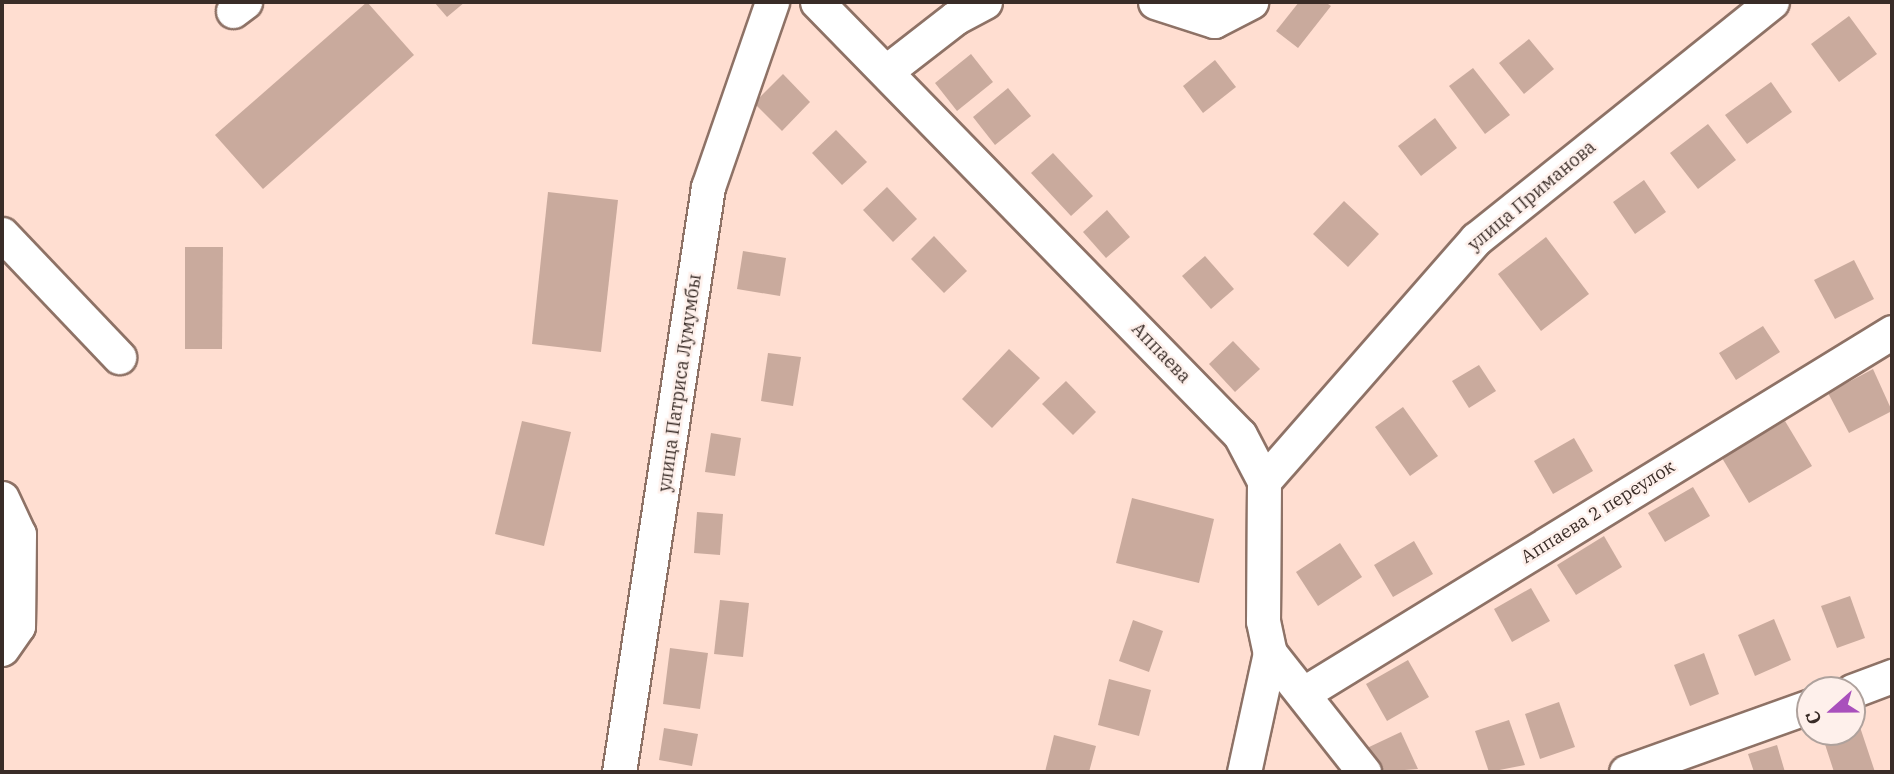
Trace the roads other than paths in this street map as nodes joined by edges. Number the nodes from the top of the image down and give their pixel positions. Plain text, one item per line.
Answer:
1 (772, 2) edge
2 (817, 2) edge
3 (985, 2) edge
4 (1156, 2) edge
5 (1251, 2) edge
6 (1772, 2) edge
7 (888, 70) junction
8 (2, 234) edge
9 (1892, 331) edge
10 (119, 357) dead end
11 (1264, 481) junction
12 (2, 498) edge
13 (2, 649) edge
14 (1270, 653) junction
15 (1892, 676) edge
16 (1866, 686) edge
17 (1304, 693) junction
18 (1796, 711) edge
19 (619, 772) edge
20 (1244, 772) edge
21 (1364, 772) edge
22 (1626, 772) edge

1 - 19 street, улица Патриса Лумумбы
2 - 7 street, Аппаева
3 - 7 street
4 - 5 street
6 - 11 street, улица Приманова
7 - 11 street, Аппаева
8 - 10 street
9 - 17 street, Аппаева 2 переулок
11 - 14 street, Аппаева
12 - 13 street
14 - 17 street, Аппаева
14 - 20 street
15 - 16 street
17 - 21 street, Аппаева
18 - 22 street

